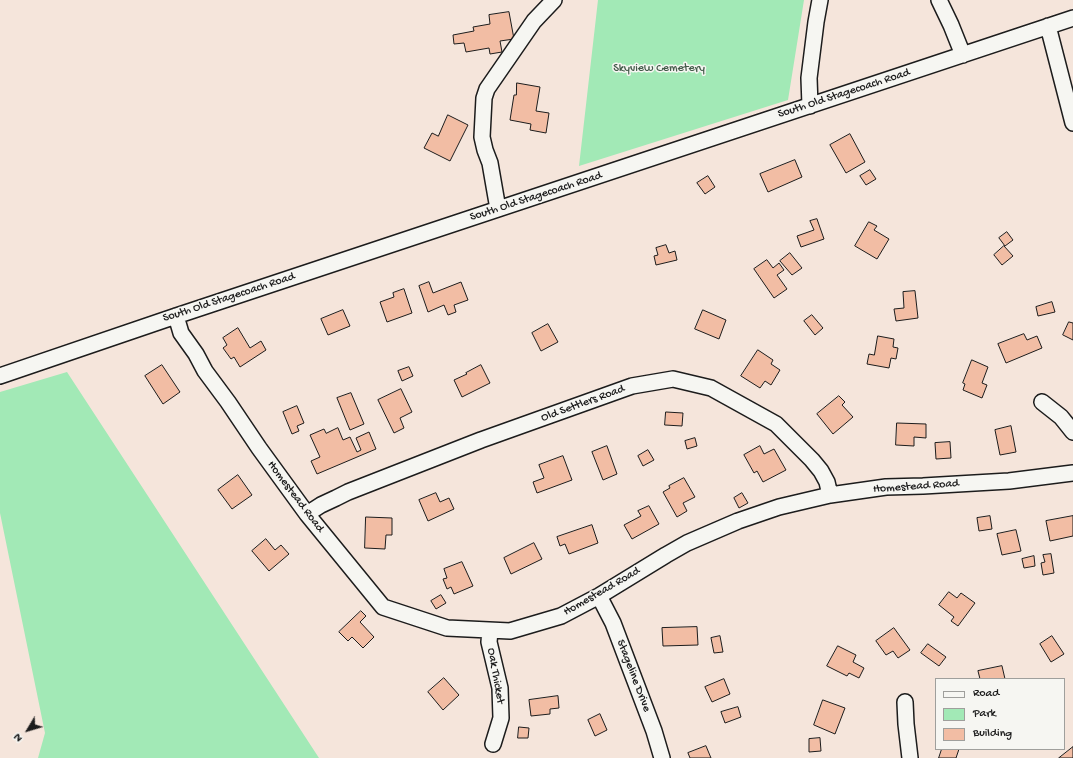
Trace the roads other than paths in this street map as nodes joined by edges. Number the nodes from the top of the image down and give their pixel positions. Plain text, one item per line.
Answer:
1 (554, 0) edge
2 (820, 0) edge
3 (939, 0) edge
4 (1073, 18) edge
5 (1048, 26) junction
6 (963, 55) junction
7 (810, 106) junction
8 (1073, 123) edge
9 (498, 209) junction
10 (176, 316) junction
11 (0, 376) edge
12 (1042, 402) dead end
13 (1073, 432) edge
14 (1073, 473) edge
15 (830, 495) junction
16 (307, 514) junction
17 (599, 596) junction
18 (490, 631) junction
19 (905, 702) dead end
20 (492, 744) dead end
21 (662, 758) edge
22 (910, 758) edge

1 - 9 street
2 - 7 street
3 - 6 street
4 - 5 street, South Old Stagecoach Road
5 - 6 street, South Old Stagecoach Road
5 - 8 street
6 - 7 street, South Old Stagecoach Road
7 - 9 street, South Old Stagecoach Road
9 - 10 street, South Old Stagecoach Road
10 - 11 street, South Old Stagecoach Road
10 - 16 street, Homestead Road
12 - 13 street
14 - 15 street, Homestead Road
15 - 16 street, Old Settlers Road
15 - 17 street, Homestead Road
16 - 18 street, Homestead Road
17 - 18 street, Homestead Road
17 - 21 street, Stageline Drive
18 - 20 street, Oak Thicket
19 - 22 street

